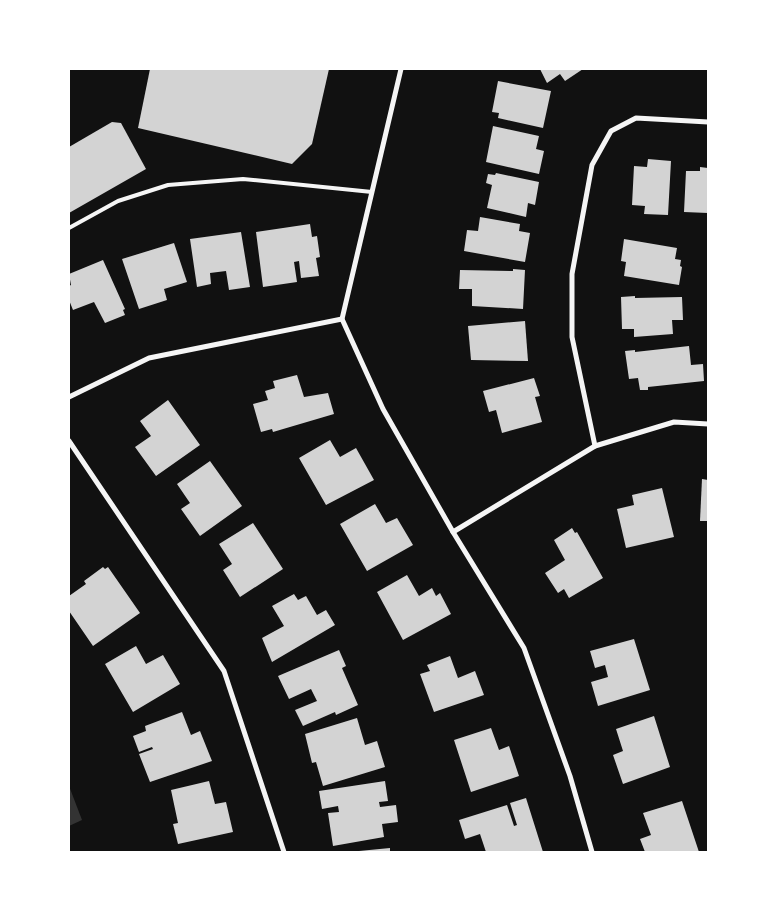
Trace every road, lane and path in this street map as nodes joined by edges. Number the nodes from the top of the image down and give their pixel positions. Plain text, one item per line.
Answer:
1 (401, 69) edge
2 (708, 122) edge
3 (372, 192) junction
4 (69, 228) edge
5 (342, 319) junction
6 (69, 398) edge
7 (708, 424) edge
8 (69, 441) edge
9 (595, 446) junction
10 (453, 532) junction
11 (284, 852) edge
12 (592, 852) edge

1 - 3 street
2 - 9 street
3 - 4 lane
3 - 5 street
5 - 6 street
5 - 10 street
7 - 9 street
8 - 11 street
9 - 10 street
10 - 12 street

